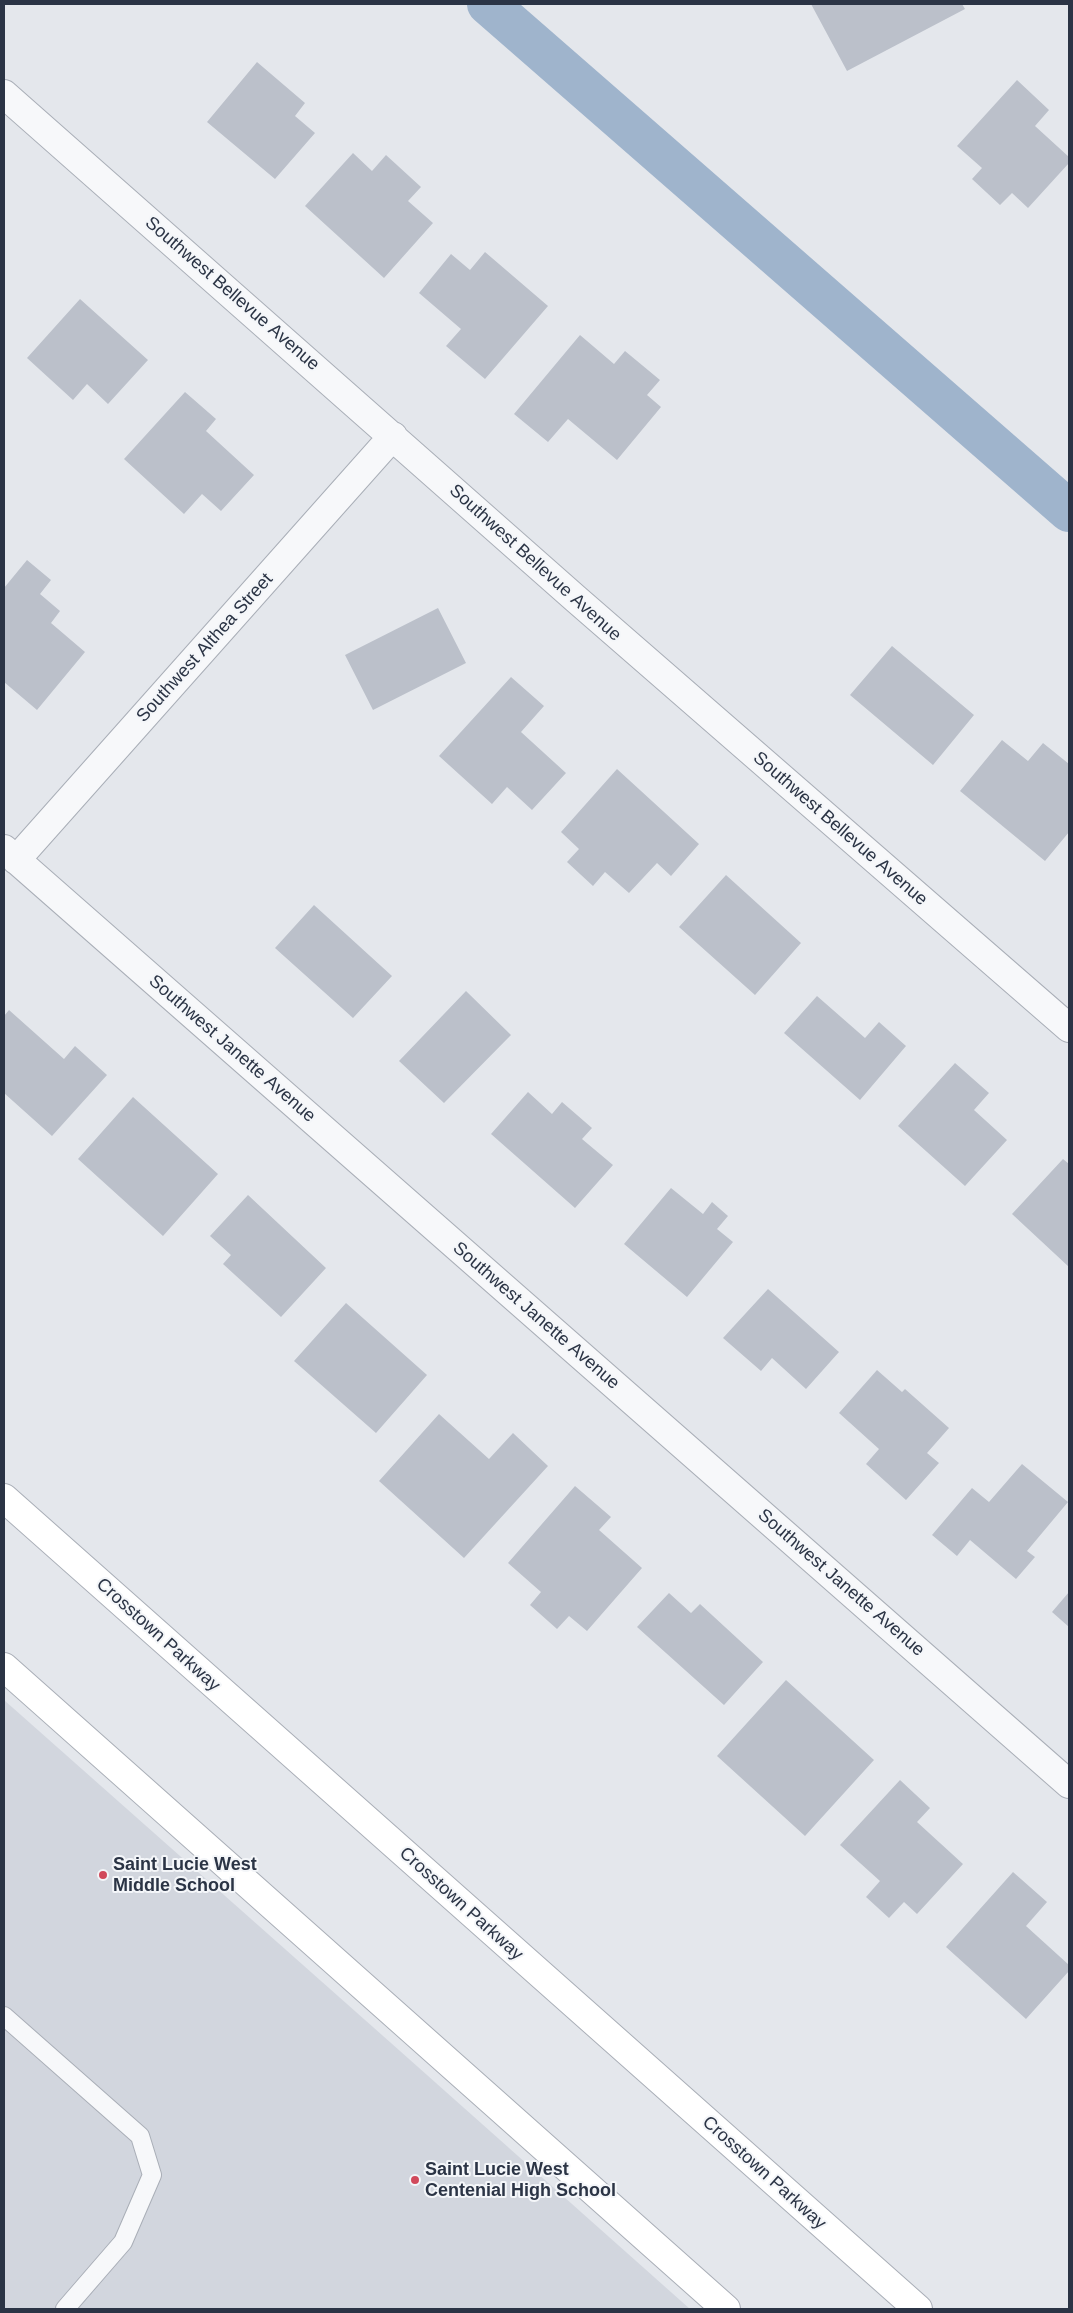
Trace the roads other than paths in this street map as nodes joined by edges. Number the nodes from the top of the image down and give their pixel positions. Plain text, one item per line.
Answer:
1 (4, 94) edge
2 (393, 436) junction
3 (10, 854) edge
4 (1069, 1028) edge
5 (4, 1498) edge
6 (4, 1667) edge
7 (1069, 1784) edge
8 (4, 2016) edge
9 (65, 2309) edge
10 (726, 2309) edge
11 (918, 2309) edge

1 - 2 street, Southwest Bellevue Avenue
2 - 3 street, Southwest Althea Street
2 - 4 street, Southwest Bellevue Avenue
3 - 7 street, Southwest Janette Avenue
5 - 11 main road, Crosstown Parkway
6 - 10 main road
8 - 9 lane

